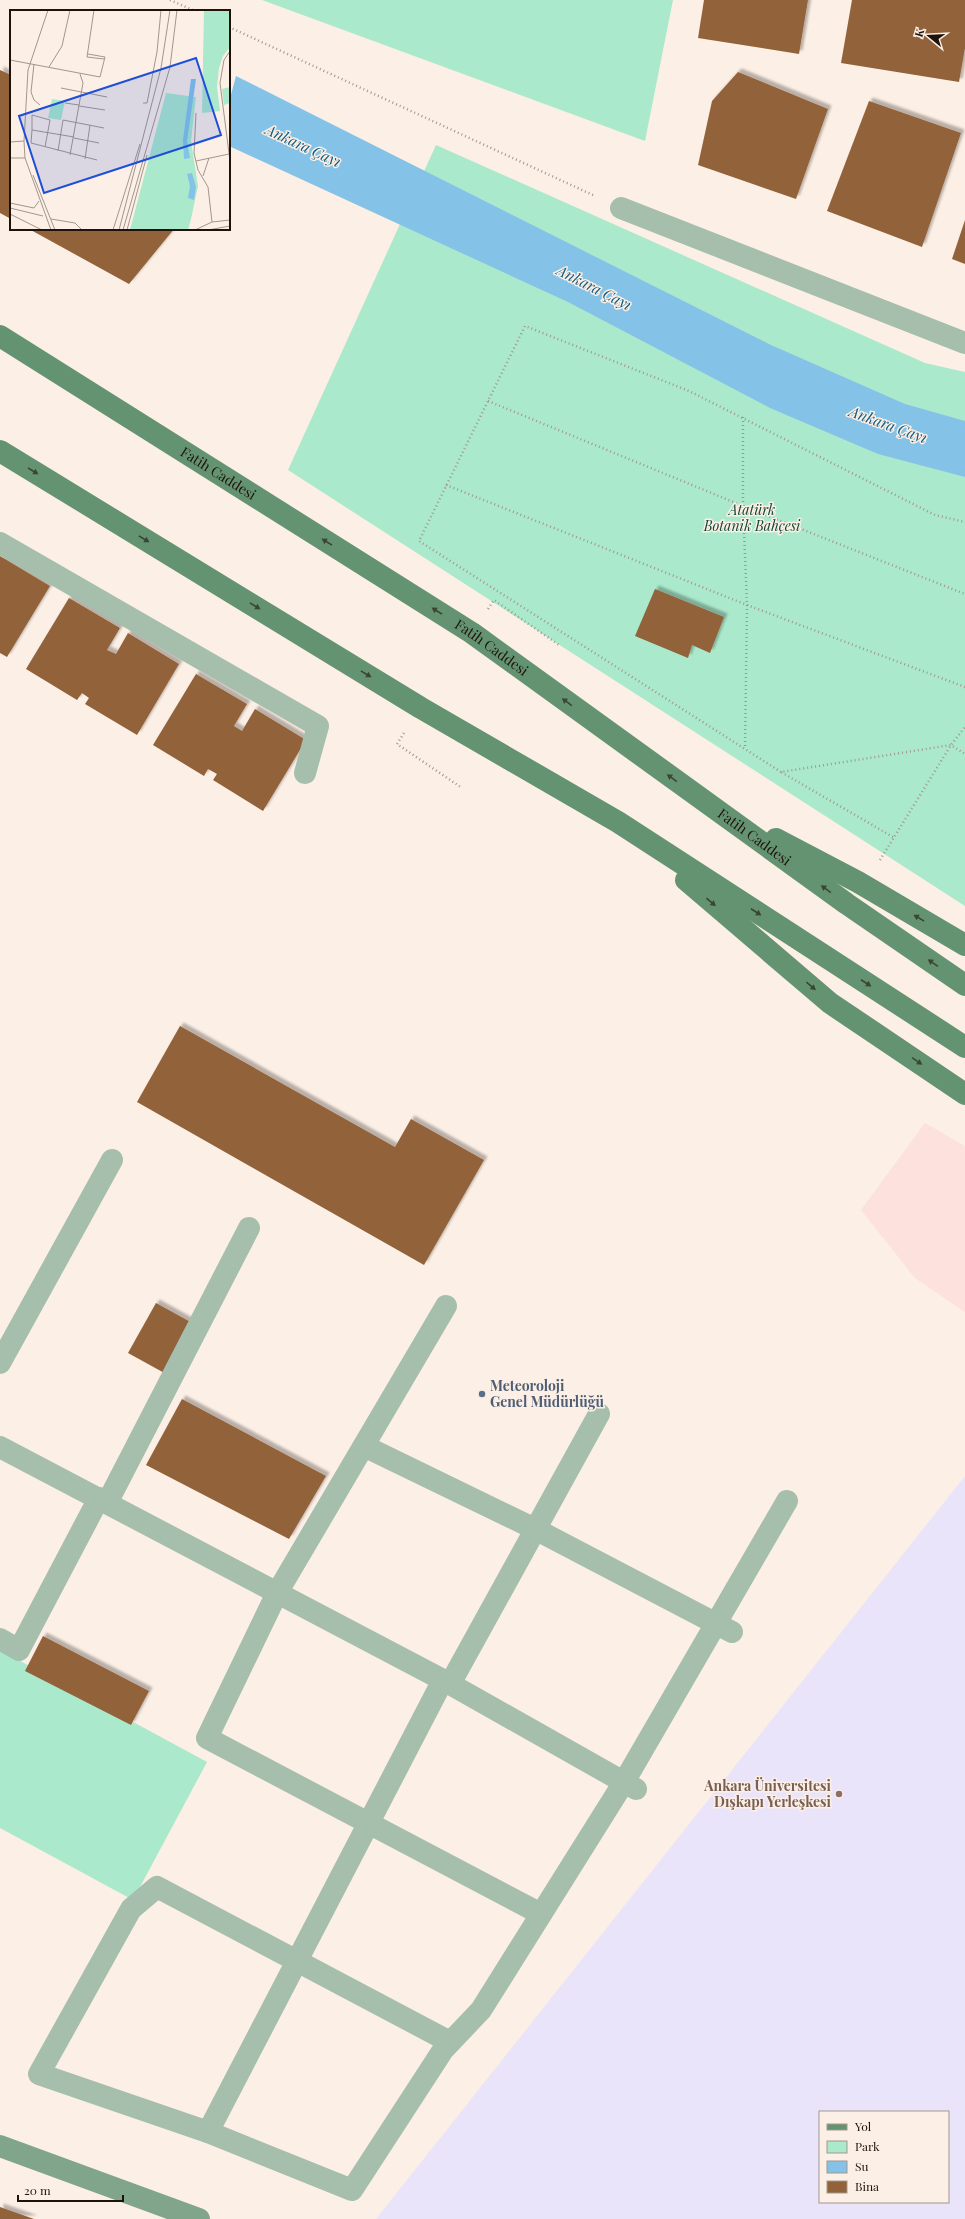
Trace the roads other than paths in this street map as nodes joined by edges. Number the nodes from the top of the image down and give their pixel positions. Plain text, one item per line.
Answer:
1 (621, 208) road end
2 (0, 336) edge
3 (965, 343) edge
4 (0, 450) edge
5 (0, 543) edge
6 (305, 773) dead end
7 (704, 800) junction
8 (618, 822) junction
9 (965, 944) edge
10 (965, 986) edge
11 (965, 1047) edge
12 (965, 1094) edge
13 (112, 1160) dead end
14 (249, 1228) dead end
15 (446, 1306) dead end
16 (0, 1363) edge
17 (599, 1414) dead end
18 (364, 1446) junction
19 (0, 1447) edge
20 (103, 1501) junction
21 (787, 1501) dead end
22 (535, 1529) junction
23 (277, 1593) junction
24 (723, 1628) junction
25 (0, 1639) edge
26 (446, 1682) junction
27 (630, 1786) junction
28 (368, 1824) junction
29 (541, 1914) junction
30 (296, 1962) junction
31 (450, 2042) junction
32 (208, 2132) junction
33 (0, 2146) edge
34 (199, 2219) edge

1 - 3 street
7 -> 2 main road, Fatih Caddesi
4 -> 8 main road
5 - 6 street
9 -> 7 main road
10 -> 7 main road, Fatih Caddesi
8 -> 11 main road
8 -> 12 main road
13 - 16 street
14 - 20 street
15 - 18 street
17 - 22 street
18 - 22 street
18 - 23 street
19 - 20 street
20 - 23 street
20 - 25 street
21 - 24 street
22 - 24 street
22 - 26 street
23 - 26 street
23 - 28 street
24 - 27 street
26 - 27 street
26 - 28 street
27 - 29 street
28 - 29 street
28 - 30 street
29 - 31 street
30 - 31 street
30 - 32 street
30 - 32 street
31 - 32 street
33 - 34 main road

